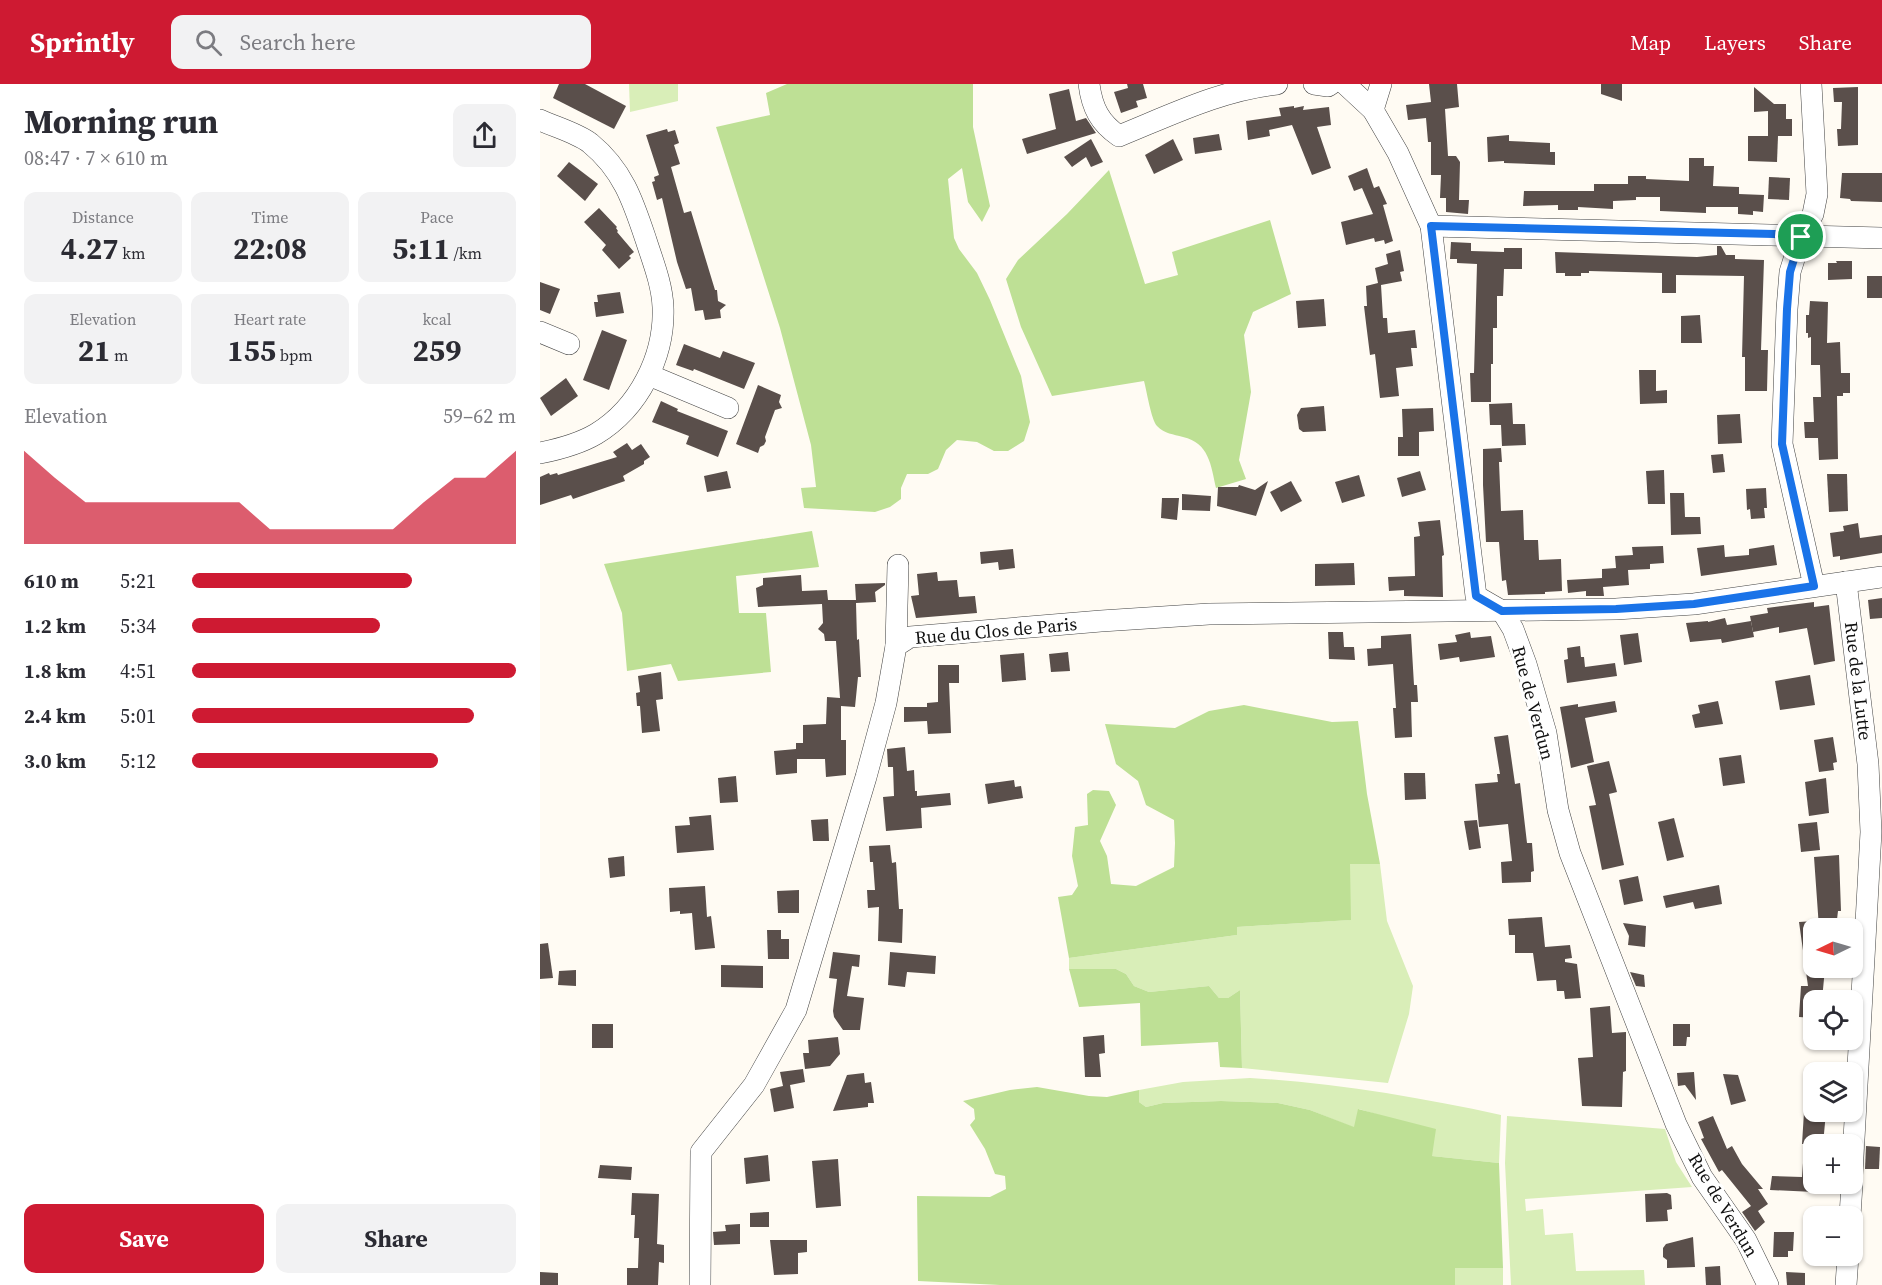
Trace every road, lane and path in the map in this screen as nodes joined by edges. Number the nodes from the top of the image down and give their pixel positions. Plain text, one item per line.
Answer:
1 (1089, 84) edge
2 (1277, 84) edge
3 (1314, 84) edge
4 (1331, 84) edge
5 (1345, 84) edge
6 (1381, 84) edge
7 (1811, 84) edge
8 (1373, 110) junction
9 (540, 120) edge
10 (1431, 226) junction
11 (1801, 237) junction
12 (1882, 238) edge
13 (540, 332) edge
14 (569, 344) dead end
15 (649, 375) junction
16 (728, 408) dead end
17 (540, 453) edge
18 (898, 565) dead end
19 (1882, 577) edge
20 (1846, 582) junction
21 (1814, 586) junction
22 (1502, 611) junction
23 (896, 646) junction
24 (1874, 950) edge
25 (1856, 1134) edge
26 (1847, 1266) edge
27 (700, 1285) edge
28 (1768, 1285) edge
29 (1846, 1285) edge

1 - 2 street
3 - 4 street
5 - 8 street
6 - 8 street
7 - 11 street
8 - 10 street
9 - 15 street
10 - 11 street
10 - 22 street
11 - 12 street
11 - 21 street
13 - 14 street
15 - 16 street
15 - 17 street
18 - 23 street
19 - 20 street, Rue du Clos de Paris
20 - 21 street, Rue du Clos de Paris
20 - 24 street, Rue de la Lutte
21 - 22 street, Rue du Clos de Paris
22 - 23 street, Rue du Clos de Paris
22 - 28 street, Rue de Verdun
23 - 27 street, Rue du Clos de Paris
24 - 25 street, Rue de la Lutte
26 - 29 street

